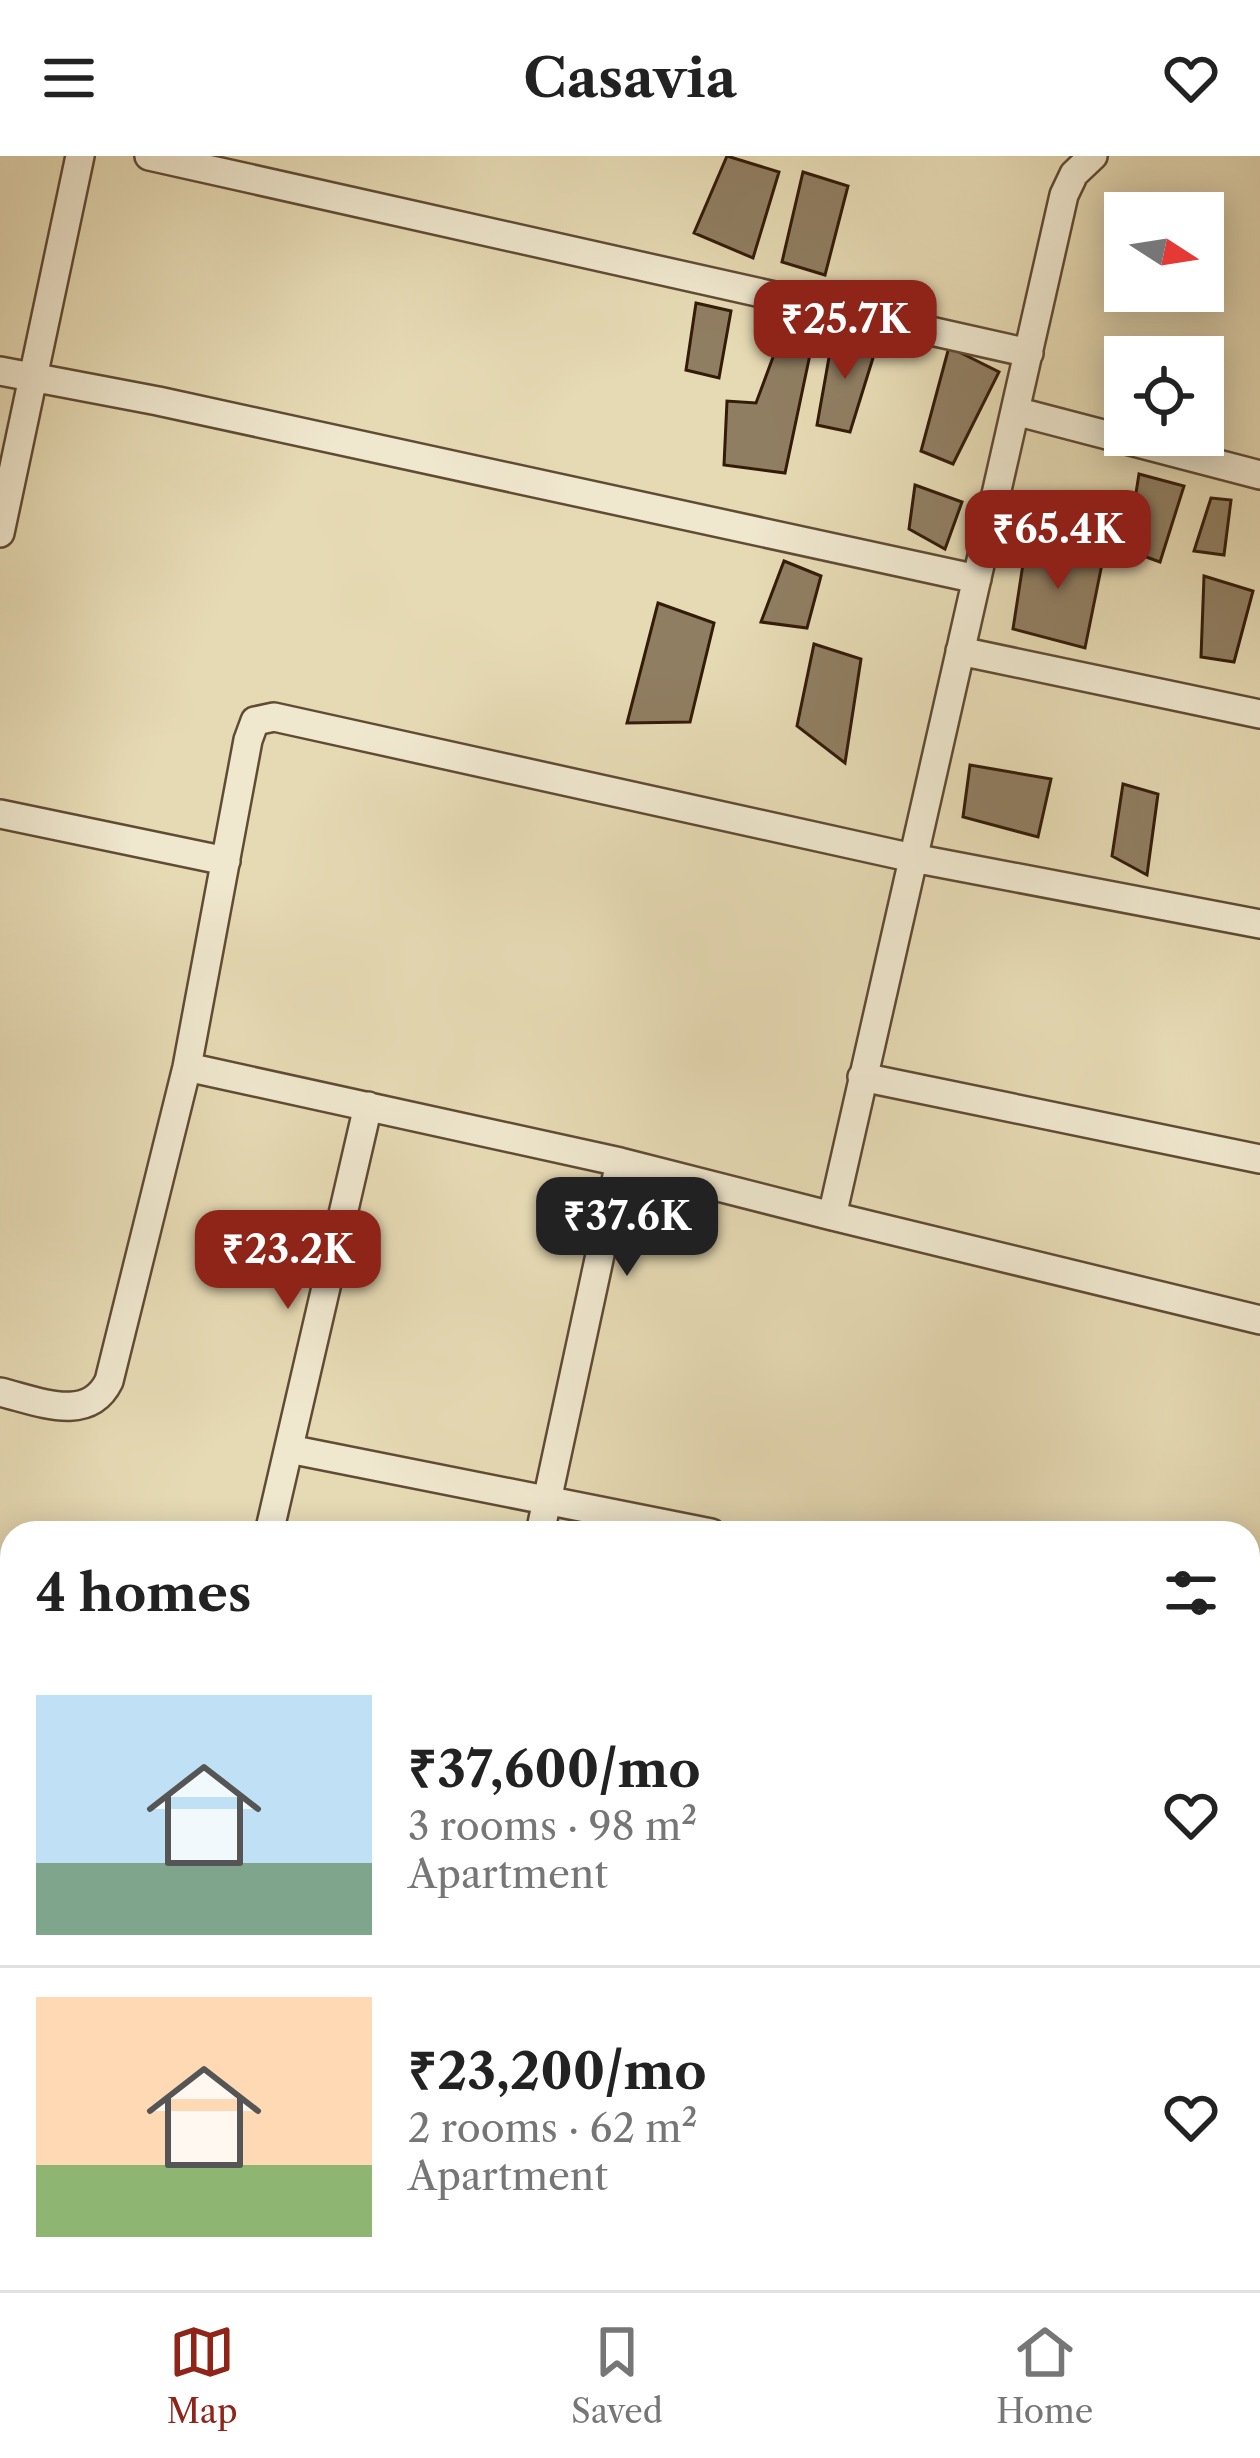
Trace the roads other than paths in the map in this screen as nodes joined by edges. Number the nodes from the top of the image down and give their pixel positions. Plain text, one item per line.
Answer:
1 (80, 156) edge
2 (149, 156) edge
3 (1093, 156) edge
4 (1029, 353) junction
5 (0, 371) edge
6 (33, 377) junction
7 (1016, 411) junction
8 (1260, 475) edge
9 (0, 533) edge
10 (977, 579) junction
11 (960, 651) junction
12 (1260, 714) edge
13 (0, 814) edge
14 (913, 858) junction
15 (226, 861) junction
16 (1260, 924) edge
17 (188, 1067) junction
18 (862, 1077) junction
19 (368, 1106) junction
20 (1260, 1159) edge
21 (620, 1162) junction
22 (832, 1216) junction
23 (1260, 1320) edge
24 (0, 1392) edge
25 (289, 1449) junction
26 (546, 1502) junction
27 (272, 1521) edge
28 (542, 1521) edge
29 (647, 1521) edge

1 - 6 street
2 - 4 street
3 - 4 street
4 - 7 street
5 - 6 street
6 - 9 street
6 - 10 street
7 - 8 street
7 - 10 street
10 - 11 street
11 - 12 street
11 - 14 street
13 - 15 street
14 - 15 street
14 - 16 street
14 - 18 street
15 - 17 street
17 - 19 street
17 - 24 street
18 - 20 street
18 - 22 street
19 - 21 street
19 - 25 street
21 - 22 street
21 - 26 street
22 - 23 street
25 - 26 street
25 - 27 street
26 - 28 street
26 - 29 street

